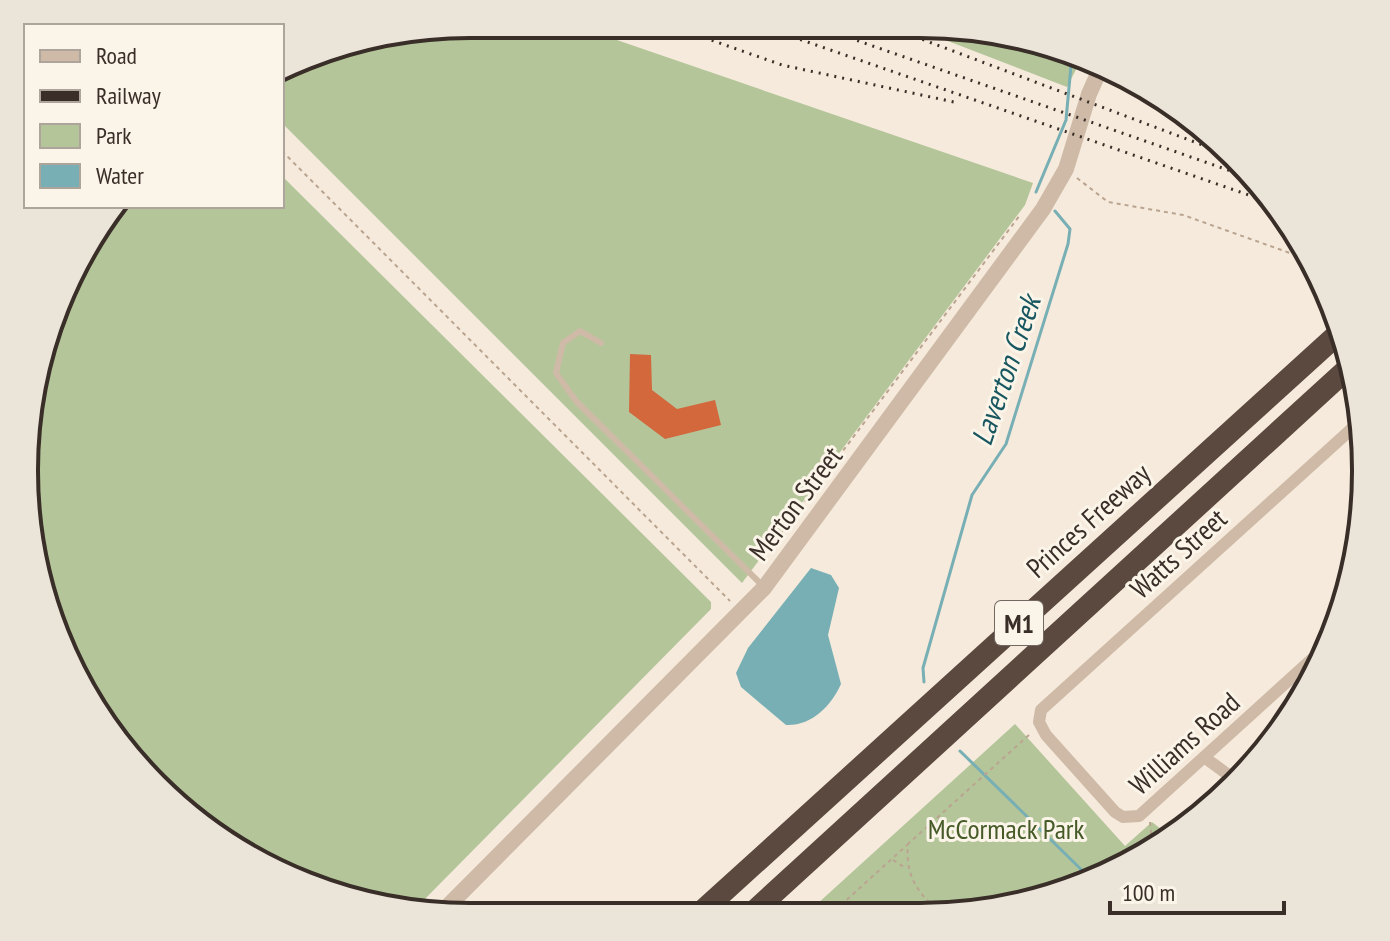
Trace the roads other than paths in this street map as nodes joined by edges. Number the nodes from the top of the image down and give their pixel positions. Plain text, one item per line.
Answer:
1 (1097, 76) edge
2 (1332, 340) edge
3 (601, 343) dead end
4 (1341, 375) edge
5 (1350, 431) edge
6 (764, 588) junction
7 (1305, 665) edge
8 (1036, 726) joint
9 (1204, 757) junction
10 (1227, 774) edge
11 (452, 902) edge
12 (711, 903) edge
13 (763, 903) edge

1 - 6 street, Merton Street
2 - 12 highway, Princes Freeway / M1
3 - 6 lane
4 - 13 highway, M1
5 - 8 street, Watts Street
6 - 11 street, Merton Street
7 - 9 street, Williams Road
8 - 9 street, Williams Road
9 - 10 street

